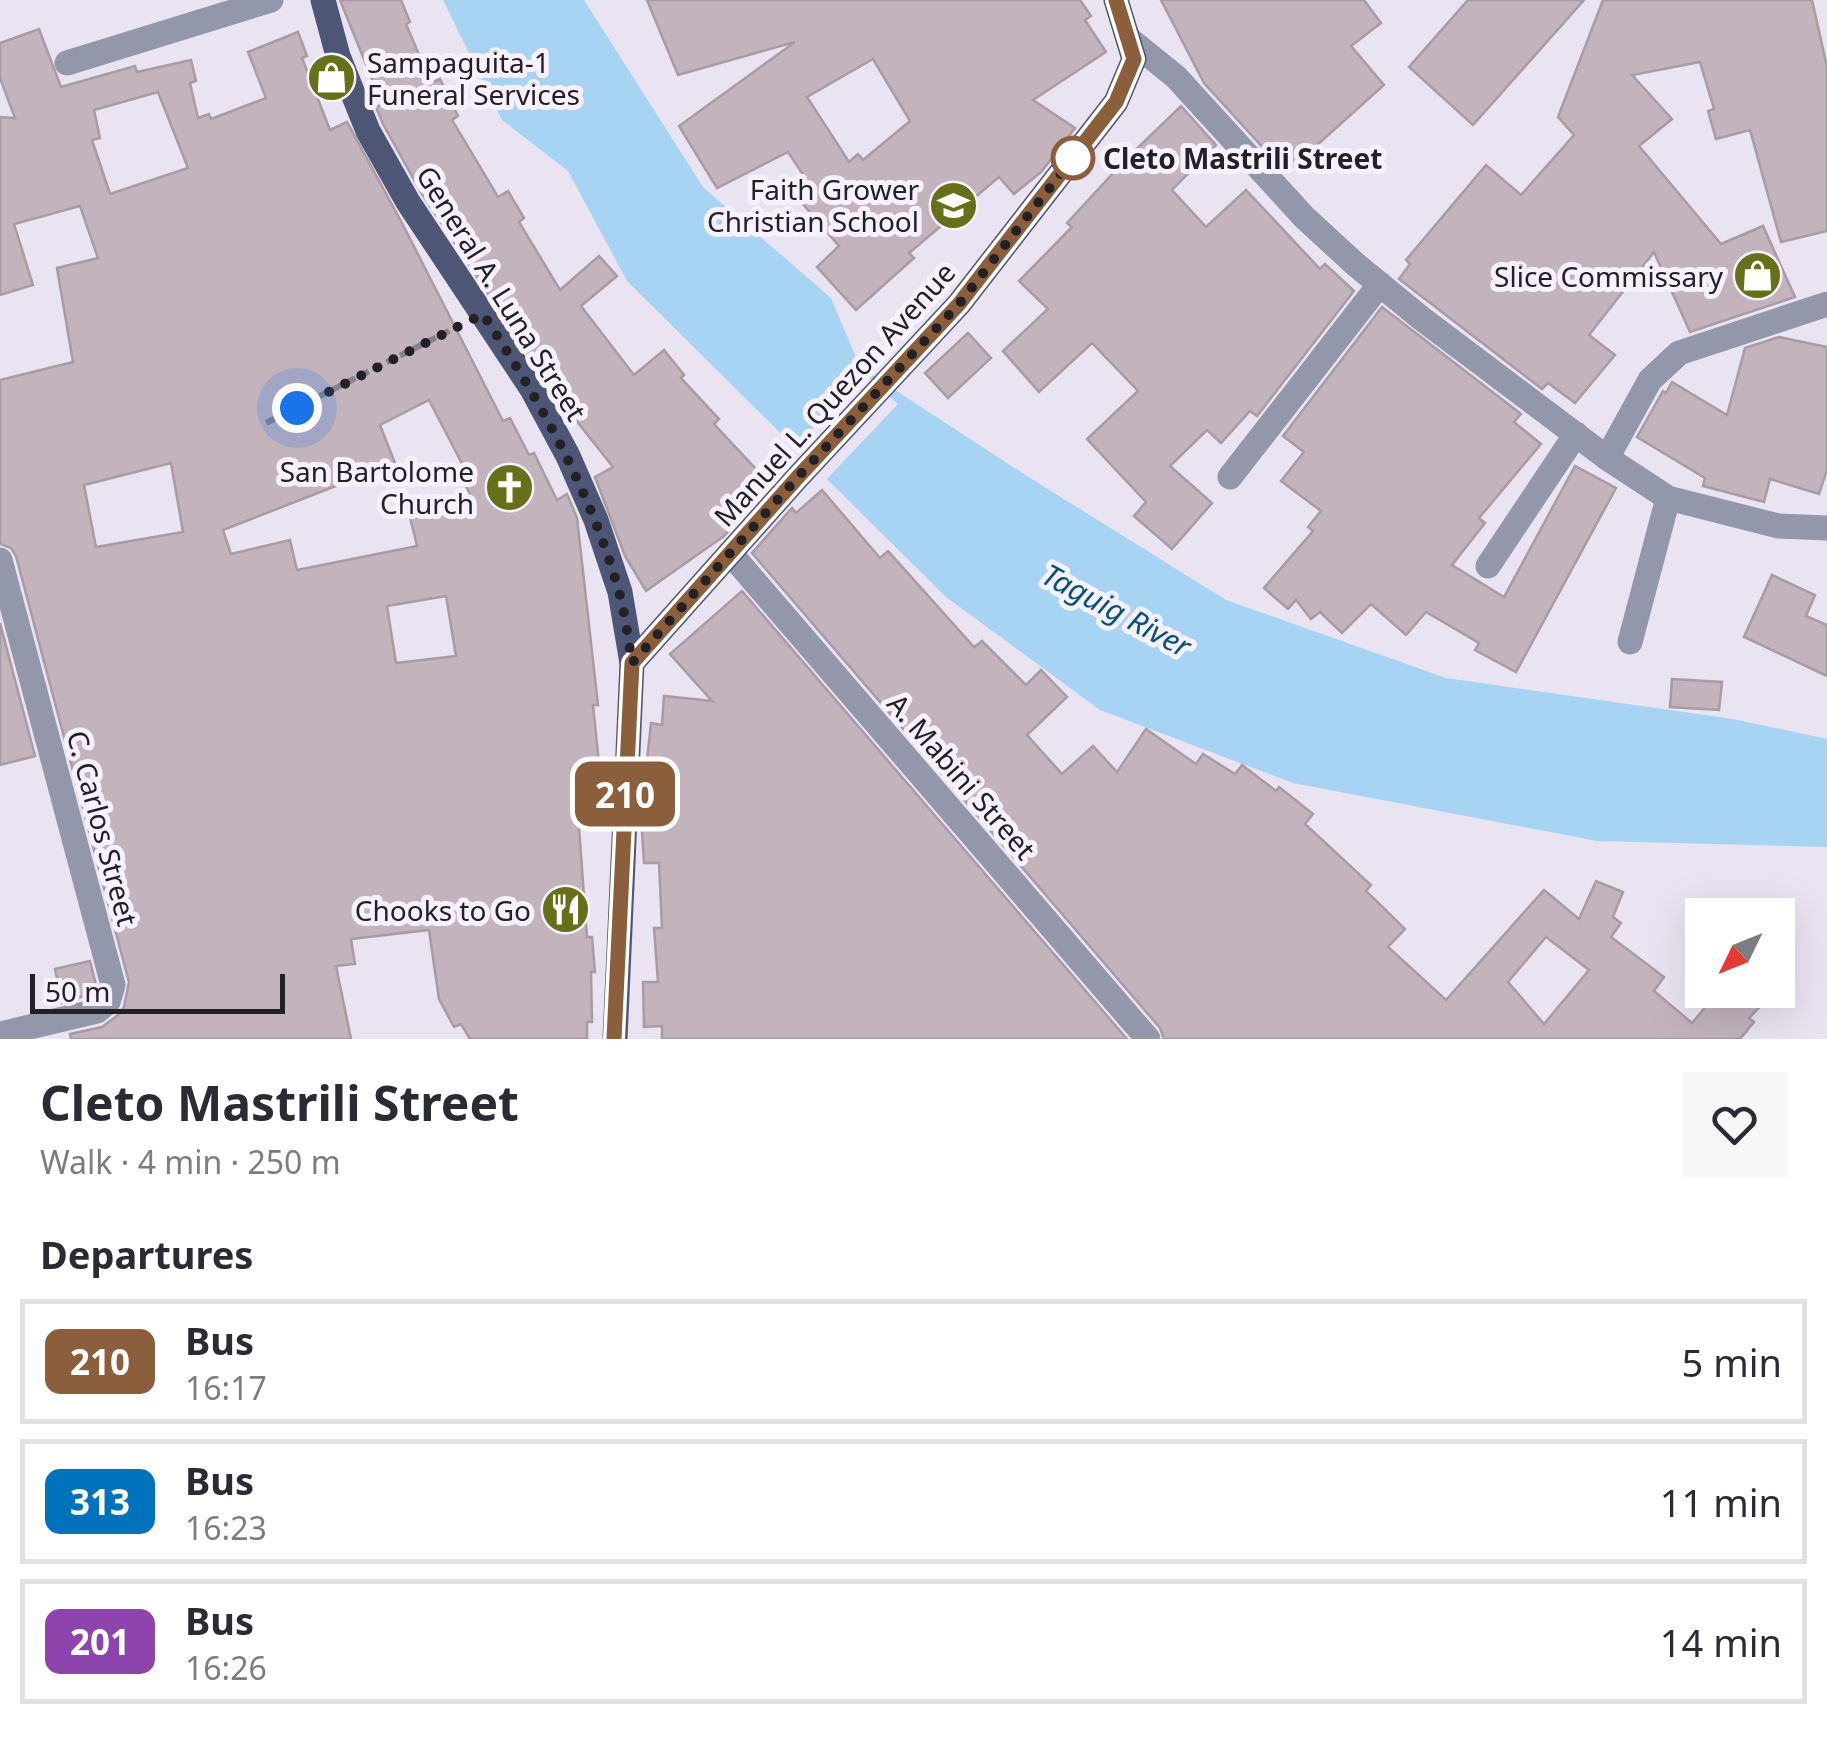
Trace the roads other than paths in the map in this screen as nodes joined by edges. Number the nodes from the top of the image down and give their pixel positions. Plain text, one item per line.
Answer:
1 (272, 0) edge
2 (324, 0) edge
3 (1116, 0) edge
4 (1129, 38) junction
5 (66, 64) dead end
6 (1380, 284) junction
7 (1827, 304) edge
8 (1576, 434) junction
9 (1608, 458) junction
10 (1230, 477) dead end
11 (1668, 498) junction
12 (1827, 528) edge
13 (730, 553) junction
14 (0, 560) edge
15 (1488, 566) dead end
16 (1630, 642) dead end
17 (632, 663) junction
18 (0, 1034) edge
19 (614, 1039) edge
20 (1148, 1039) edge

1 - 5 street
2 - 17 main road, General A. Luna Street
3 - 4 main road, Manuel L. Quezon Avenue
4 - 6 street
4 - 13 main road, Manuel L. Quezon Avenue
6 - 8 street
6 - 10 street
7 - 9 street
8 - 9 street
8 - 15 street
9 - 11 street
11 - 12 street
11 - 16 street
13 - 17 main road, Manuel L. Quezon Avenue
13 - 20 street, A. Mabini Street
14 - 18 street, C. Carlos Street
17 - 19 main road, General A. Luna Street

